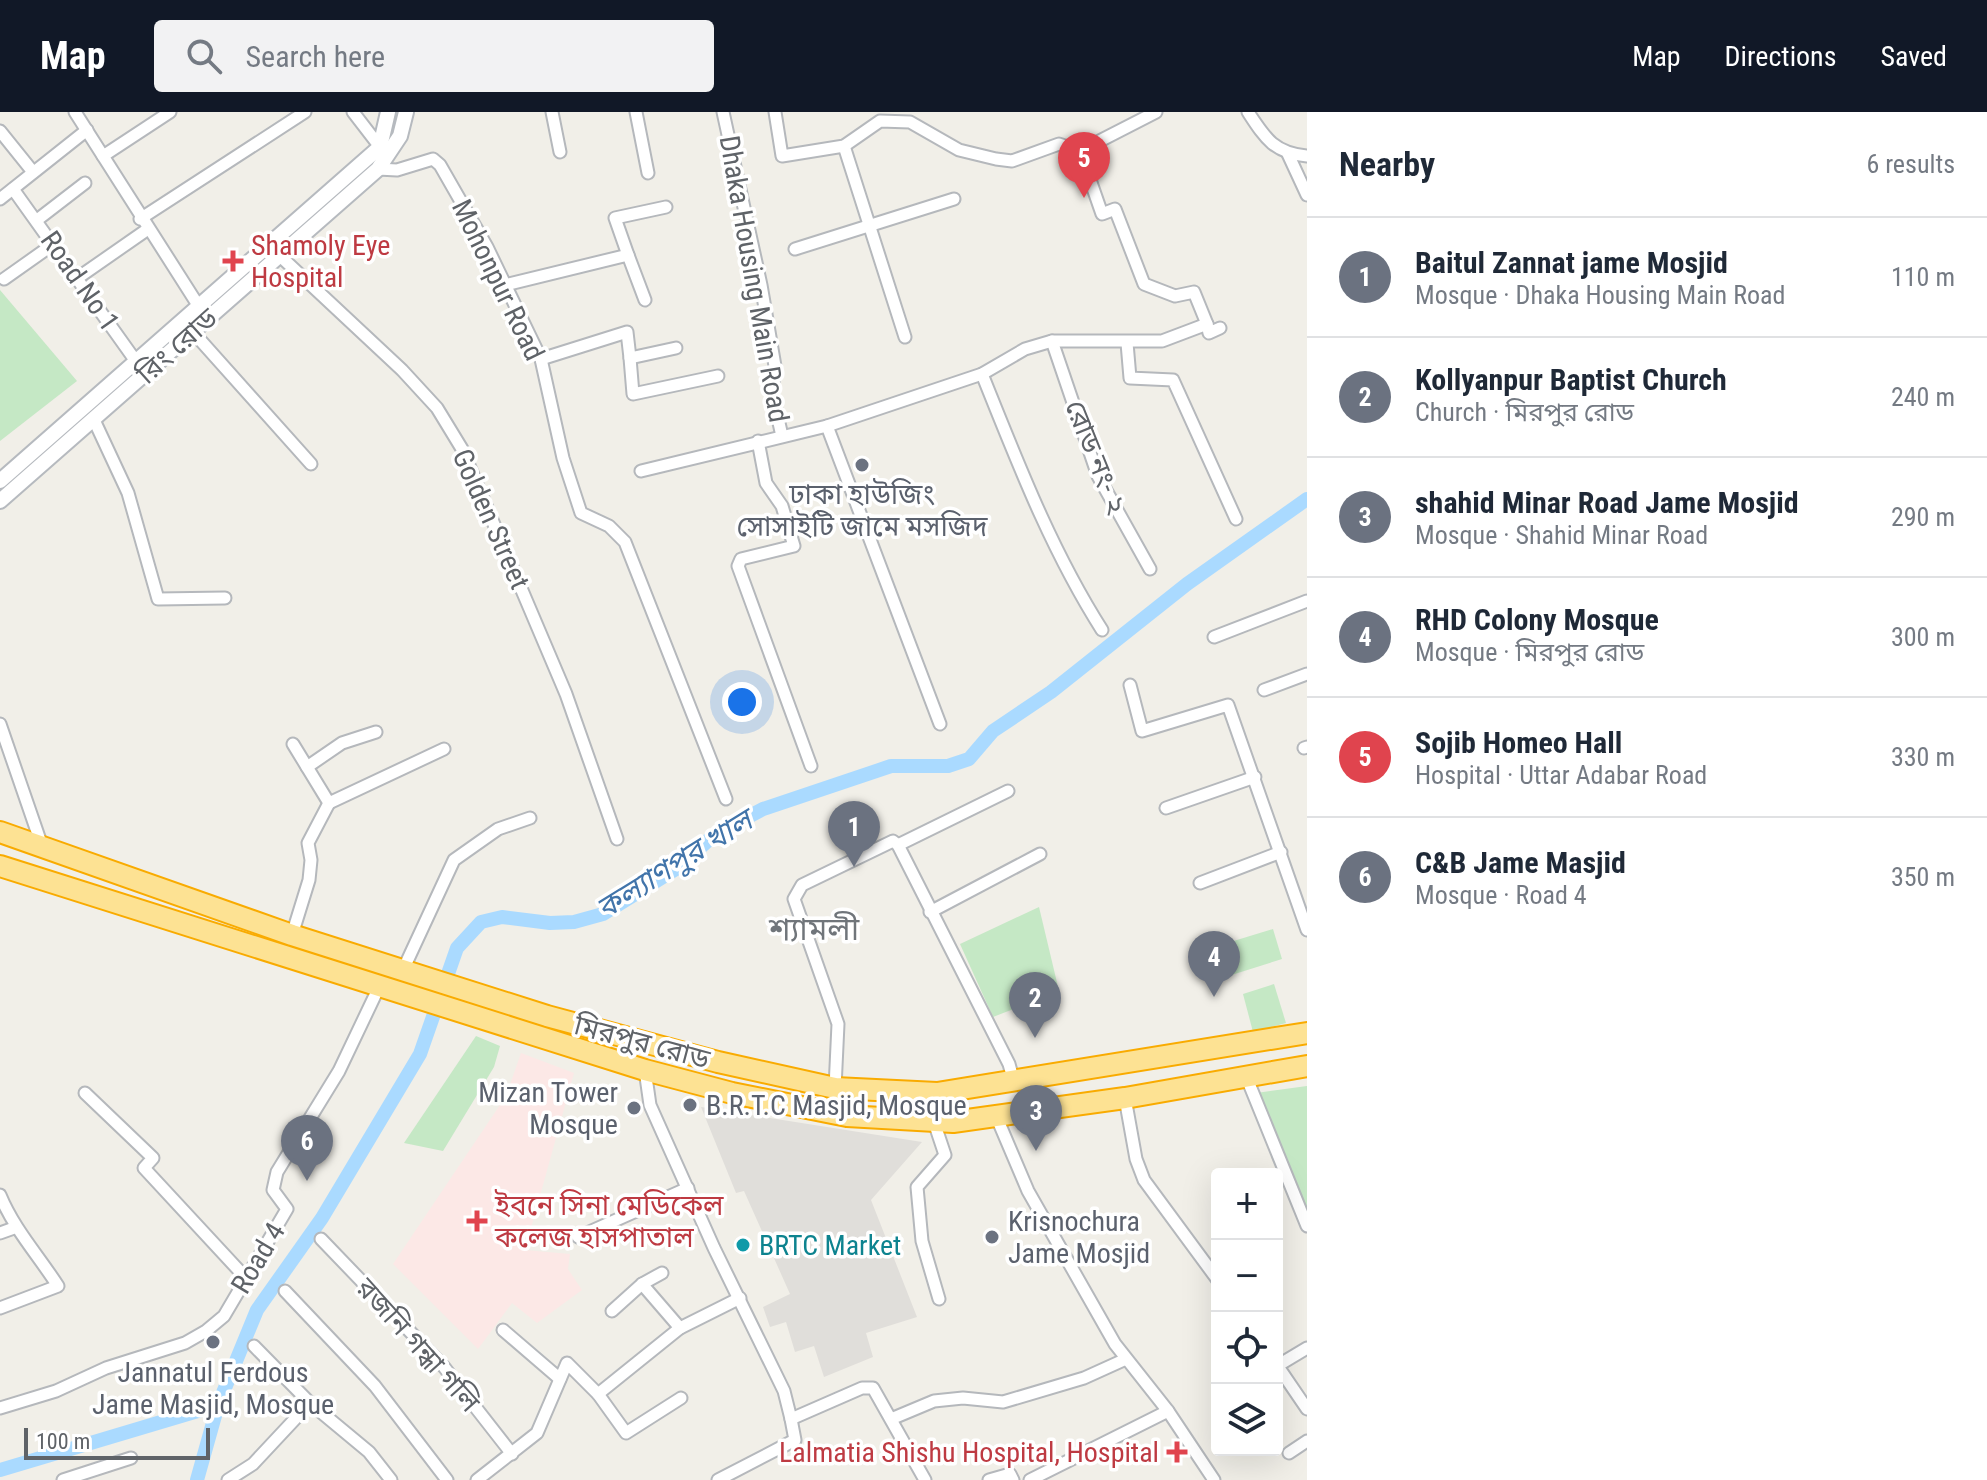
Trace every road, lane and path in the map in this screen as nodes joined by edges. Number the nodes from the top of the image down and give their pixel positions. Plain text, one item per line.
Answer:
1 (75, 112) edge
2 (170, 112) edge
3 (305, 112) edge
4 (353, 112) edge
5 (388, 112) edge
6 (406, 112) edge
7 (552, 112) edge
8 (636, 112) edge
9 (775, 112) edge
10 (1156, 112) edge
11 (1248, 112) edge
12 (724, 117) edge
13 (87, 130) junction
14 (0, 131) edge
15 (844, 146) junction
16 (380, 147) junction
17 (1080, 151) junction
18 (560, 152) dead end
19 (1288, 154) junction
20 (103, 156) junction
21 (1307, 156) edge
22 (378, 169) junction
23 (33, 172) junction
24 (648, 173) dead end
25 (85, 183) dead end
26 (13, 189) junction
27 (1307, 195) edge
28 (0, 199) edge
29 (954, 199) dead end
30 (666, 207) dead end
31 (37, 220) junction
32 (144, 224) junction
33 (866, 224) junction
34 (55, 243) junction
35 (795, 249) dead end
36 (279, 255) junction
37 (628, 255) junction
38 (79, 277) junction
39 (4, 279) dead end
40 (505, 285) junction
41 (645, 300) dead end
42 (198, 305) junction
43 (1207, 324) junction
44 (1220, 328) dead end
45 (193, 332) junction
46 (905, 337) dead end
47 (1052, 341) junction
48 (1127, 343) junction
49 (676, 348) dead end
50 (630, 358) junction
51 (541, 359) junction
52 (135, 361) junction
53 (145, 374) junction
54 (982, 374) junction
55 (718, 376) dead end
56 (94, 420) junction
57 (827, 426) junction
58 (782, 436) junction
59 (758, 441) junction
60 (311, 464) dead end
61 (641, 471) dead end
62 (0, 481) edge
63 (0, 501) edge
64 (1236, 519) dead end
65 (1150, 569) dead end
66 (225, 598) dead end
67 (1307, 601) edge
68 (1102, 630) dead end
69 (1214, 637) dead end
70 (1307, 674) edge
71 (1130, 685) dead end
72 (1264, 690) dead end
73 (0, 724) edge
74 (940, 724) dead end
75 (376, 732) dead end
76 (293, 744) dead end
77 (444, 749) dead end
78 (811, 766) dead end
79 (307, 767) junction
80 (1255, 777) junction
81 (1008, 791) dead end
82 (726, 799) dead end
83 (329, 803) junction
84 (1166, 808) dead end
85 (530, 818) dead end
86 (0, 832) edge
87 (617, 839) dead end
88 (898, 845) junction
89 (42, 846) junction
90 (1281, 852) junction
91 (63, 854) junction
92 (1040, 854) dead end
93 (0, 866) edge
94 (100, 867) junction
95 (1200, 883) dead end
96 (55, 886) junction
97 (92, 897) junction
98 (930, 912) junction
99 (1307, 930) edge
100 (292, 935) junction
101 (410, 972) junction
102 (379, 987) junction
103 (1307, 1033) edge
104 (1307, 1066) edge
105 (645, 1070) junction
106 (1246, 1076) junction
107 (1014, 1083) junction
108 (835, 1088) junction
109 (85, 1093) dead end
110 (1125, 1098) junction
111 (997, 1118) junction
112 (934, 1122) junction
113 (688, 1188) junction
114 (0, 1195) edge
115 (1307, 1226) edge
116 (14, 1228) junction
117 (0, 1233) edge
118 (578, 1237) dead end
119 (321, 1239) dead end
120 (1211, 1271) edge
121 (662, 1273) dead end
122 (245, 1277) junction
123 (642, 1284) junction
124 (285, 1291) dead end
125 (740, 1298) junction
126 (939, 1299) dead end
127 (0, 1308) edge
128 (612, 1311) dead end
129 (680, 1328) junction
130 (503, 1330) dead end
131 (254, 1346) dead end
132 (1307, 1348) edge
133 (1126, 1359) junction
134 (1283, 1362) edge
135 (1283, 1374) edge
136 (560, 1378) junction
137 (598, 1394) junction
138 (681, 1398) dead end
139 (310, 1403) junction
140 (0, 1408) edge
141 (1307, 1409) edge
142 (1168, 1411) junction
143 (791, 1419) junction
144 (891, 1419) junction
145 (1307, 1441) edge
146 (1289, 1453) dead end
147 (512, 1454) junction
148 (131, 1458) dead end
149 (738, 1476) edge
150 (63, 1480) edge
151 (228, 1480) edge
152 (391, 1480) edge
153 (447, 1480) edge
154 (477, 1480) edge
155 (718, 1480) edge
156 (925, 1480) edge
157 (989, 1480) edge
158 (1013, 1480) edge
159 (1030, 1480) edge
160 (1214, 1480) edge

1 - 13 street
2 - 20 street
3 - 32 street
4 - 16 street
5 - 16 main road
6 - 22 main road, রিং রোড
7 - 18 street
8 - 24 street
9 - 15 street
10 - 17 street
11 - 19 street
12 - 58 street, Dhaka Housing Main Road
13 - 20 street
13 - 23 street
14 - 23 street
15 - 17 street
15 - 33 street
16 - 42 main road, রিং রোড
17 - 43 street
19 - 21 street
19 - 27 street
20 - 32 street
22 - 36 main road, রিং রোড
22 - 40 street, Mohonpur Road
23 - 26 street
25 - 31 street
26 - 28 street
26 - 31 street, Road No 1
29 - 33 street
30 - 37 street
31 - 34 street, Road No 1
32 - 38 street
32 - 42 street
33 - 35 street
33 - 46 street
34 - 38 street, Road No 1
34 - 39 street
36 - 45 main road, রিং রোড
36 - 87 street, Golden Street
37 - 40 street
37 - 41 street
38 - 52 street, Road No 1
40 - 51 street, Mohonpur Road
42 - 52 main road, রিং রোড
43 - 44 street
43 - 48 street
45 - 53 main road, রিং রোড
45 - 60 street
47 - 48 street
47 - 54 street
47 - 65 street, রোড নং- ২
48 - 64 street
49 - 50 street
50 - 51 street
50 - 55 street
51 - 82 street, Mohonpur Road
52 - 53 street, Road No 1
52 - 62 main road, রিং রোড
53 - 56 main road, রিং রোড
54 - 57 street
54 - 68 street
56 - 63 main road, রিং রোড
56 - 66 street
57 - 58 street
57 - 74 street, Dhaka Housing Main Road
58 - 59 street
59 - 61 street
59 - 78 street, Dhaka Housing Main Road
67 - 69 street
70 - 72 street
71 - 80 street
73 - 89 street
75 - 79 street
76 - 79 street
77 - 83 street
79 - 83 street
80 - 84 street
80 - 90 street
81 - 88 street
83 - 100 street
85 - 101 street
86 - 89 highway, মিরপুর রোড
88 - 98 street
88 - 108 street
89 - 91 highway, মিরপুর রোড
90 - 95 street
90 - 99 street
91 - 94 highway, মিরপুর রোড
91 - 96 highway
92 - 98 street
93 - 96 highway, মিরপুর রোড
94 - 97 highway
94 - 100 highway, মিরপুর রোড
96 - 97 highway, মিরপুর রোড
97 - 102 highway, মিরপুর রোড
98 - 107 street
100 - 101 highway, মিরপুর রোড
101 - 108 highway, মিরপুর রোড
102 - 105 highway, মিরপুর রোড
102 - 122 street, Road 4
103 - 107 highway, মিরপুর রোড
104 - 106 highway, মিরপুর রোড
105 - 112 highway, মিরপুর রোড
105 - 113 street
106 - 110 highway, মিরপুর রোড
106 - 115 street
107 - 108 highway, মিরপুর রোড
109 - 122 street
110 - 111 highway, মিরপুর রোড
110 - 120 street
111 - 112 highway, মিরপুর রোড
111 - 133 street
112 - 126 street
113 - 118 street
113 - 125 street
114 - 116 street
116 - 117 street
116 - 127 street
119 - 147 street, রজনি গন্ধা গলি
121 - 123 street
122 - 140 street, Road 4
123 - 128 street
123 - 129 street
124 - 153 street
125 - 129 street
125 - 143 street
129 - 137 street
130 - 136 street
131 - 139 street
132 - 134 street
133 - 142 street
133 - 144 street
135 - 141 street
136 - 137 street
136 - 147 street
137 - 138 street
139 - 151 street
139 - 152 street
142 - 159 street
142 - 160 street
143 - 144 street
143 - 149 street
144 - 156 street
145 - 146 street
147 - 154 street
148 - 150 street
149 - 155 street
157 - 158 street

